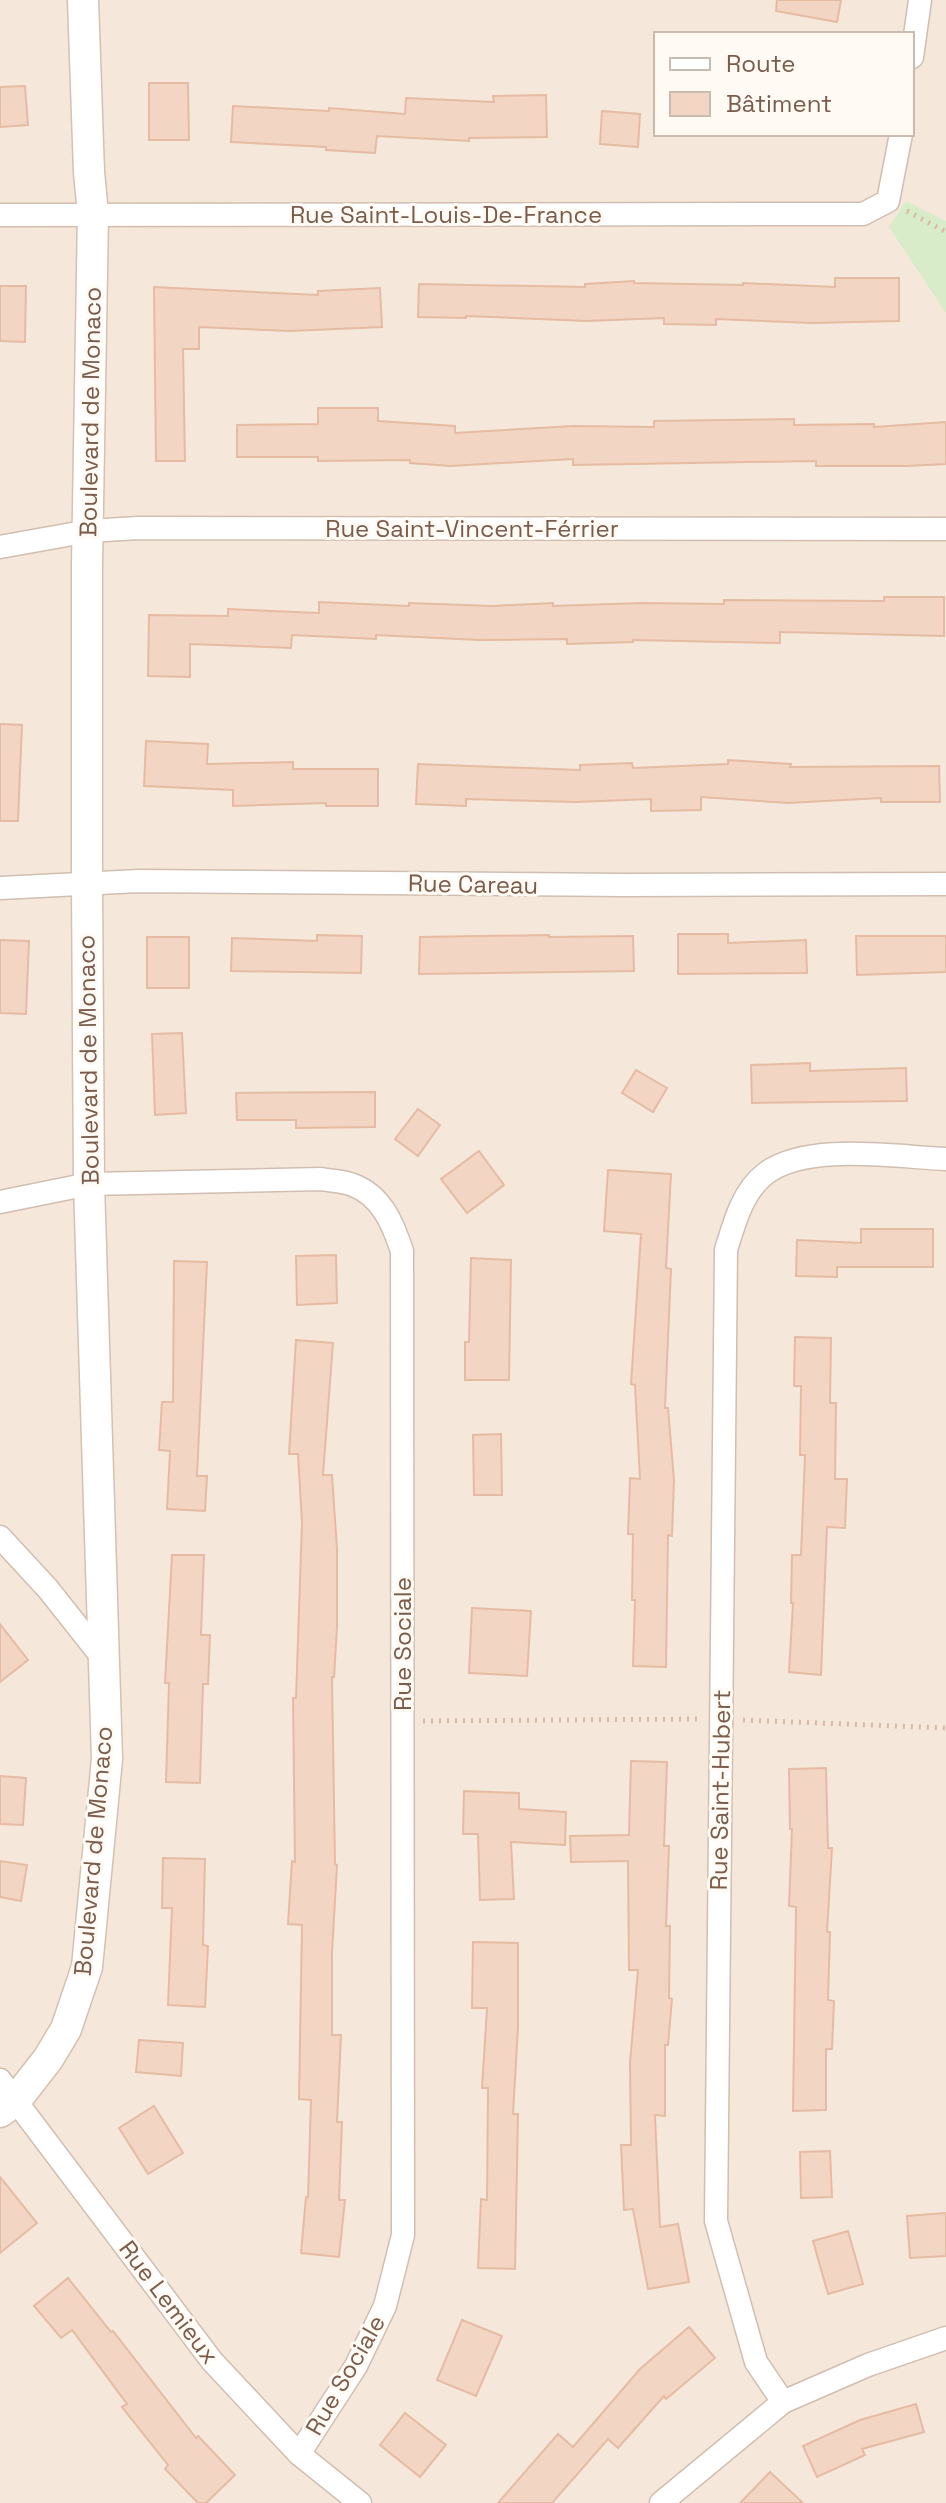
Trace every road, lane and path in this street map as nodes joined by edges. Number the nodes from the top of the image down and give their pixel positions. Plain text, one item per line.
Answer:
1 (83, 0) edge
2 (920, 0) edge
3 (914, 43) edge
4 (901, 136) edge
5 (888, 201) junction
6 (93, 214) junction
7 (0, 215) edge
8 (946, 232) edge
9 (946, 529) edge
10 (89, 531) junction
11 (0, 547) edge
12 (87, 884) junction
13 (946, 884) edge
14 (0, 888) edge
15 (946, 1159) edge
16 (89, 1184) junction
17 (0, 1202) edge
18 (0, 1537) edge
19 (105, 1661) junction
20 (721, 1719) junction
21 (402, 1721) junction
22 (946, 1728) edge
23 (4, 2098) edge
24 (946, 2338) edge
25 (783, 2402) junction
26 (299, 2454) junction
27 (360, 2503) edge
28 (661, 2503) edge

1 - 6 street, Boulevard de Monaco
2 - 3 street
4 - 5 street
5 - 6 street, Rue Saint-Louis-De-France
5 - 8 path
6 - 7 street, Rue Saint-Louis-De-France
6 - 10 street, Boulevard de Monaco
9 - 10 street, Rue Saint-Vincent-Férrier
10 - 11 street, Rue Saint-Vincent-Férrier
10 - 12 street, Boulevard de Monaco
12 - 13 street, Rue Careau
12 - 14 street, Rue Careau
12 - 16 street, Boulevard de Monaco
15 - 20 street, Rue Saint-Hubert
16 - 17 street, Rue Sociale
16 - 19 street, Boulevard de Monaco
16 - 21 street, Rue Sociale
18 - 19 street
19 - 23 street, Boulevard de Monaco
20 - 21 path
20 - 22 path
20 - 25 street, Rue Saint-Hubert
21 - 26 street, Rue Sociale
23 - 26 street, Rue Lemieux
24 - 25 street
25 - 28 street
26 - 27 street, Rue Lemieux

